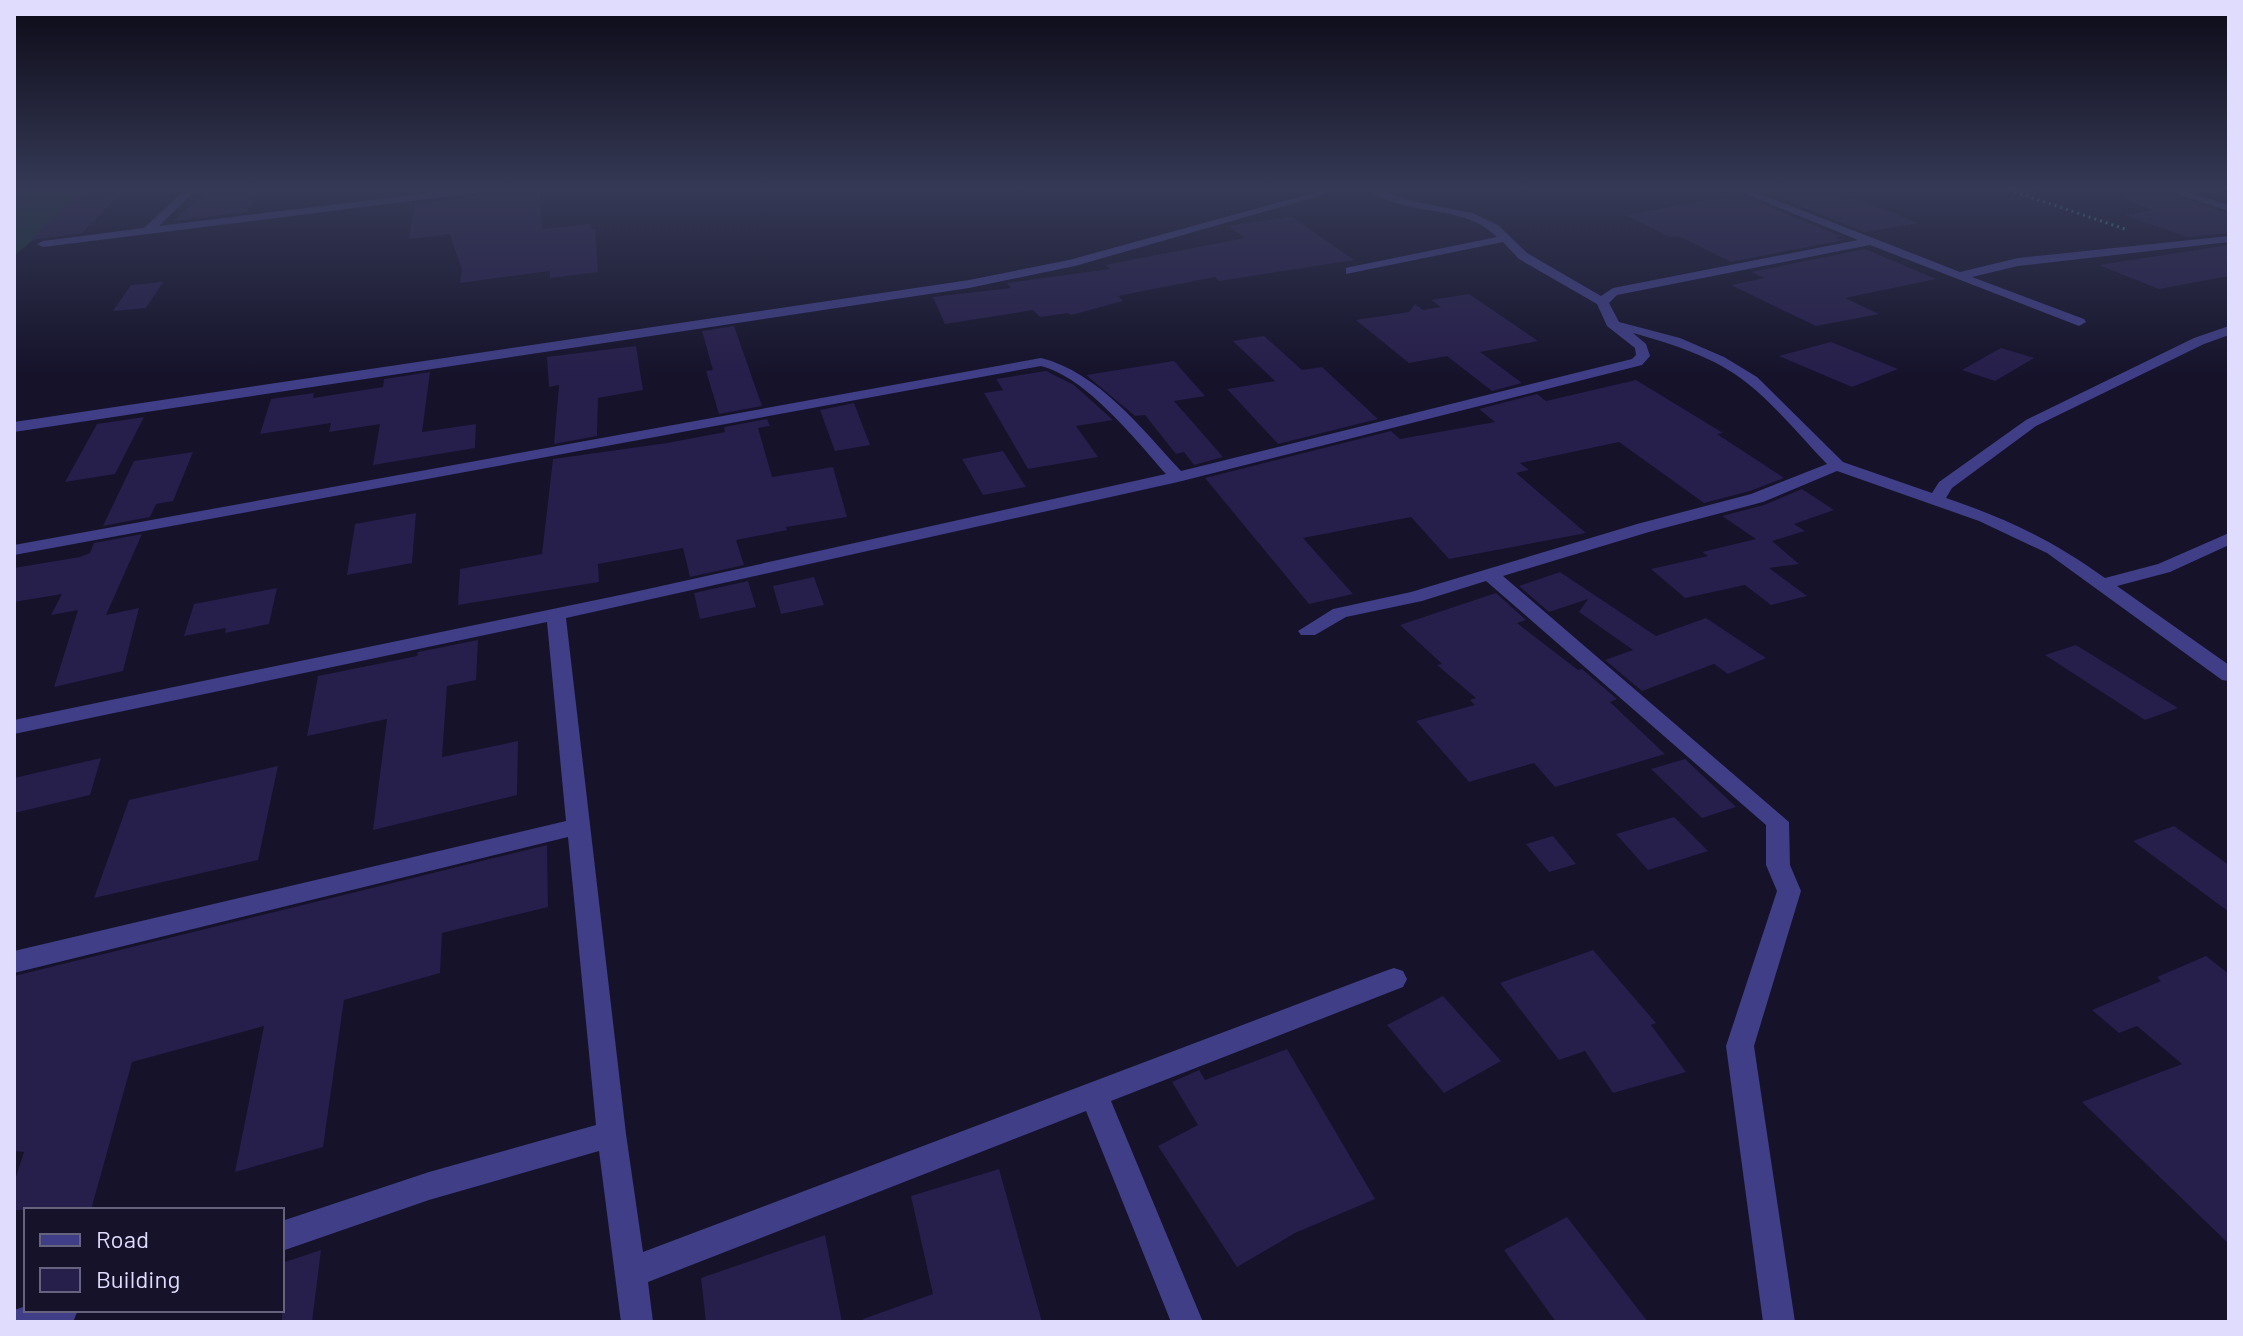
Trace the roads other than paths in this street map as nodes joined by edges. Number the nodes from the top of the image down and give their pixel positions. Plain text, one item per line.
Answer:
1 (1110, 252) edge
2 (1439, 252) edge
3 (1520, 252) edge
4 (1813, 252) edge
5 (1900, 252) edge
6 (2112, 252) edge
7 (1350, 271) dead end
8 (1959, 276) junction
9 (1602, 302) junction
10 (2079, 322) dead end
11 (1612, 323) junction
12 (2229, 330) edge
13 (14, 427) edge
14 (1837, 465) junction
15 (1178, 477) junction
16 (1937, 499) junction
17 (2229, 538) edge
18 (14, 550) edge
19 (1489, 574) junction
20 (2104, 584) junction
21 (556, 614) junction
22 (1308, 631) dead end
23 (2229, 675) edge
24 (14, 727) edge
25 (576, 827) junction
26 (14, 962) edge
27 (1394, 979) dead end
28 (1094, 1095) junction
29 (611, 1134) junction
30 (284, 1235) edge
31 (631, 1273) junction
32 (637, 1322) edge
33 (1187, 1322) edge
34 (1779, 1322) edge

1 - 13 street
2 - 7 street
3 - 9 street
4 - 9 street
5 - 8 street
6 - 8 street
8 - 10 street
9 - 11 street
11 - 14 street
11 - 15 street
12 - 16 street
14 - 16 street
14 - 19 street
15 - 18 street
15 - 21 street
16 - 20 street
17 - 20 street
19 - 22 street
19 - 34 street
20 - 23 street
21 - 24 street
21 - 25 street
25 - 26 street
25 - 29 street
27 - 28 street
28 - 31 street
28 - 33 street
29 - 30 street
29 - 31 street
31 - 32 street

